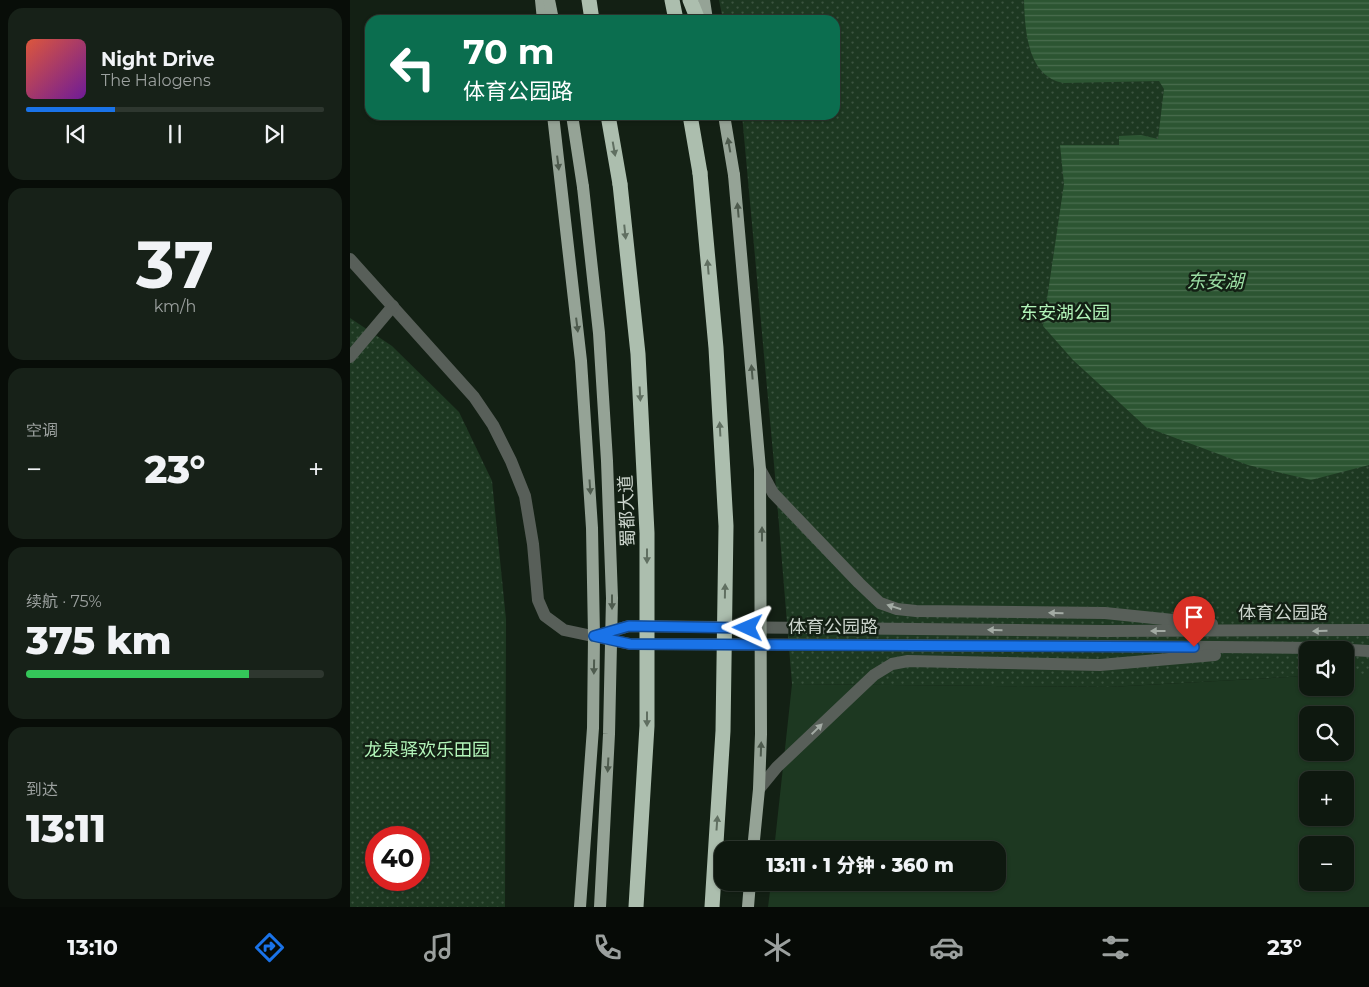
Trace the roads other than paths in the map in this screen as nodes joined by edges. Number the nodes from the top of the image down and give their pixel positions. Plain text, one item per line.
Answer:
1 (541, 0) edge
2 (549, 0) edge
3 (589, 0) edge
4 (672, 0) edge
5 (690, 0) edge
6 (704, 0) edge
7 (542, 15) edge
8 (552, 15) edge
9 (591, 15) edge
10 (675, 15) edge
11 (696, 15) edge
12 (706, 15) edge
13 (554, 120) edge
14 (573, 120) edge
15 (609, 120) edge
16 (691, 120) edge
17 (725, 120) edge
18 (350, 258) edge
19 (393, 306) junction
20 (350, 357) edge
21 (760, 469) junction
22 (1369, 630) edge
23 (1284, 631) junction
24 (594, 636) junction
25 (1286, 648) junction
26 (1369, 650) edge
27 (759, 789) junction
28 (754, 841) edge
29 (749, 891) edge
30 (580, 907) edge
31 (600, 907) edge
32 (636, 907) edge
33 (712, 907) edge
34 (748, 907) edge

1 - 7 main road
2 - 8 main road
3 - 9 highway
4 - 10 highway
5 - 11 highway
6 - 12 main road
13 -> 24 main road
14 -> 31 main road, bridge
15 -> 32 highway, 蜀都大道, bridge
33 -> 16 highway, bridge
21 -> 17 main road, bridge
18 - 19 street
19 - 20 street
19 - 24 street
23 -> 21 street
27 -> 21 main road, bridge
22 -> 23 street, 体育公园路
23 -> 24 street, 体育公园路
24 - 25 street, 体育公园路
24 -> 30 main road
25 - 26 street, 体育公园路
27 -> 25 street
27 - 28 main road, bridge
29 - 34 main road

